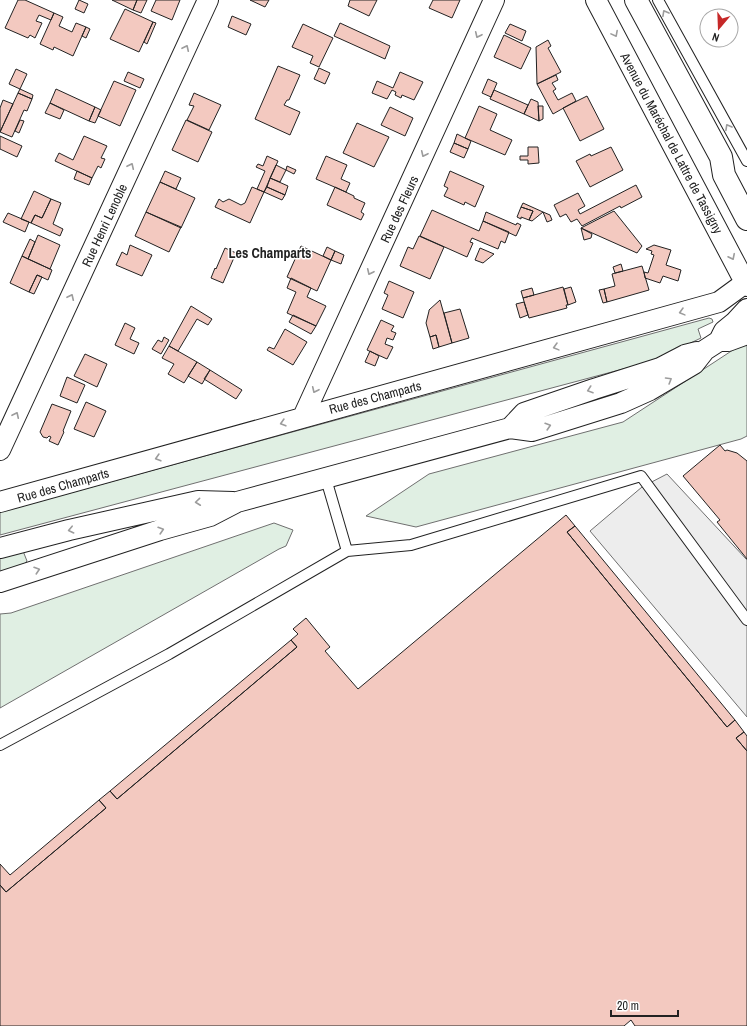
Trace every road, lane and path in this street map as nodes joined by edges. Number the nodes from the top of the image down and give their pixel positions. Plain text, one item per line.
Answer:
1 (208, 0) edge
2 (494, 0) edge
3 (596, 0) edge
4 (636, 0) edge
5 (658, 0) edge
6 (721, 157) junction
7 (747, 161) edge
8 (747, 190) edge
9 (747, 219) edge
10 (746, 284) edge
11 (747, 309) edge
12 (747, 334) edge
13 (712, 345) junction
14 (303, 417) junction
15 (0, 450) edge
16 (326, 479) junction
17 (0, 502) edge
18 (237, 502) junction
19 (0, 548) edge
20 (347, 551) junction
21 (0, 582) edge
22 (747, 620) edge
23 (0, 745) edge

15 -> 1 street, Rue Henri Lenoble
2 -> 14 street, Rue des Fleurs
3 -> 10 street, Avenue du Maréchal de Lattre de Tassigny
4 - 6 main road
7 -> 5 lane
6 - 8 main road
6 - 9 main road
10 -> 14 street, Rue des Champarts
11 - 13 street
12 - 13 street
13 - 16 street
14 -> 17 street, Rue des Champarts
16 - 18 street
16 - 20 lane
18 -> 19 street
21 -> 18 street
20 - 22 lane
20 - 23 lane

